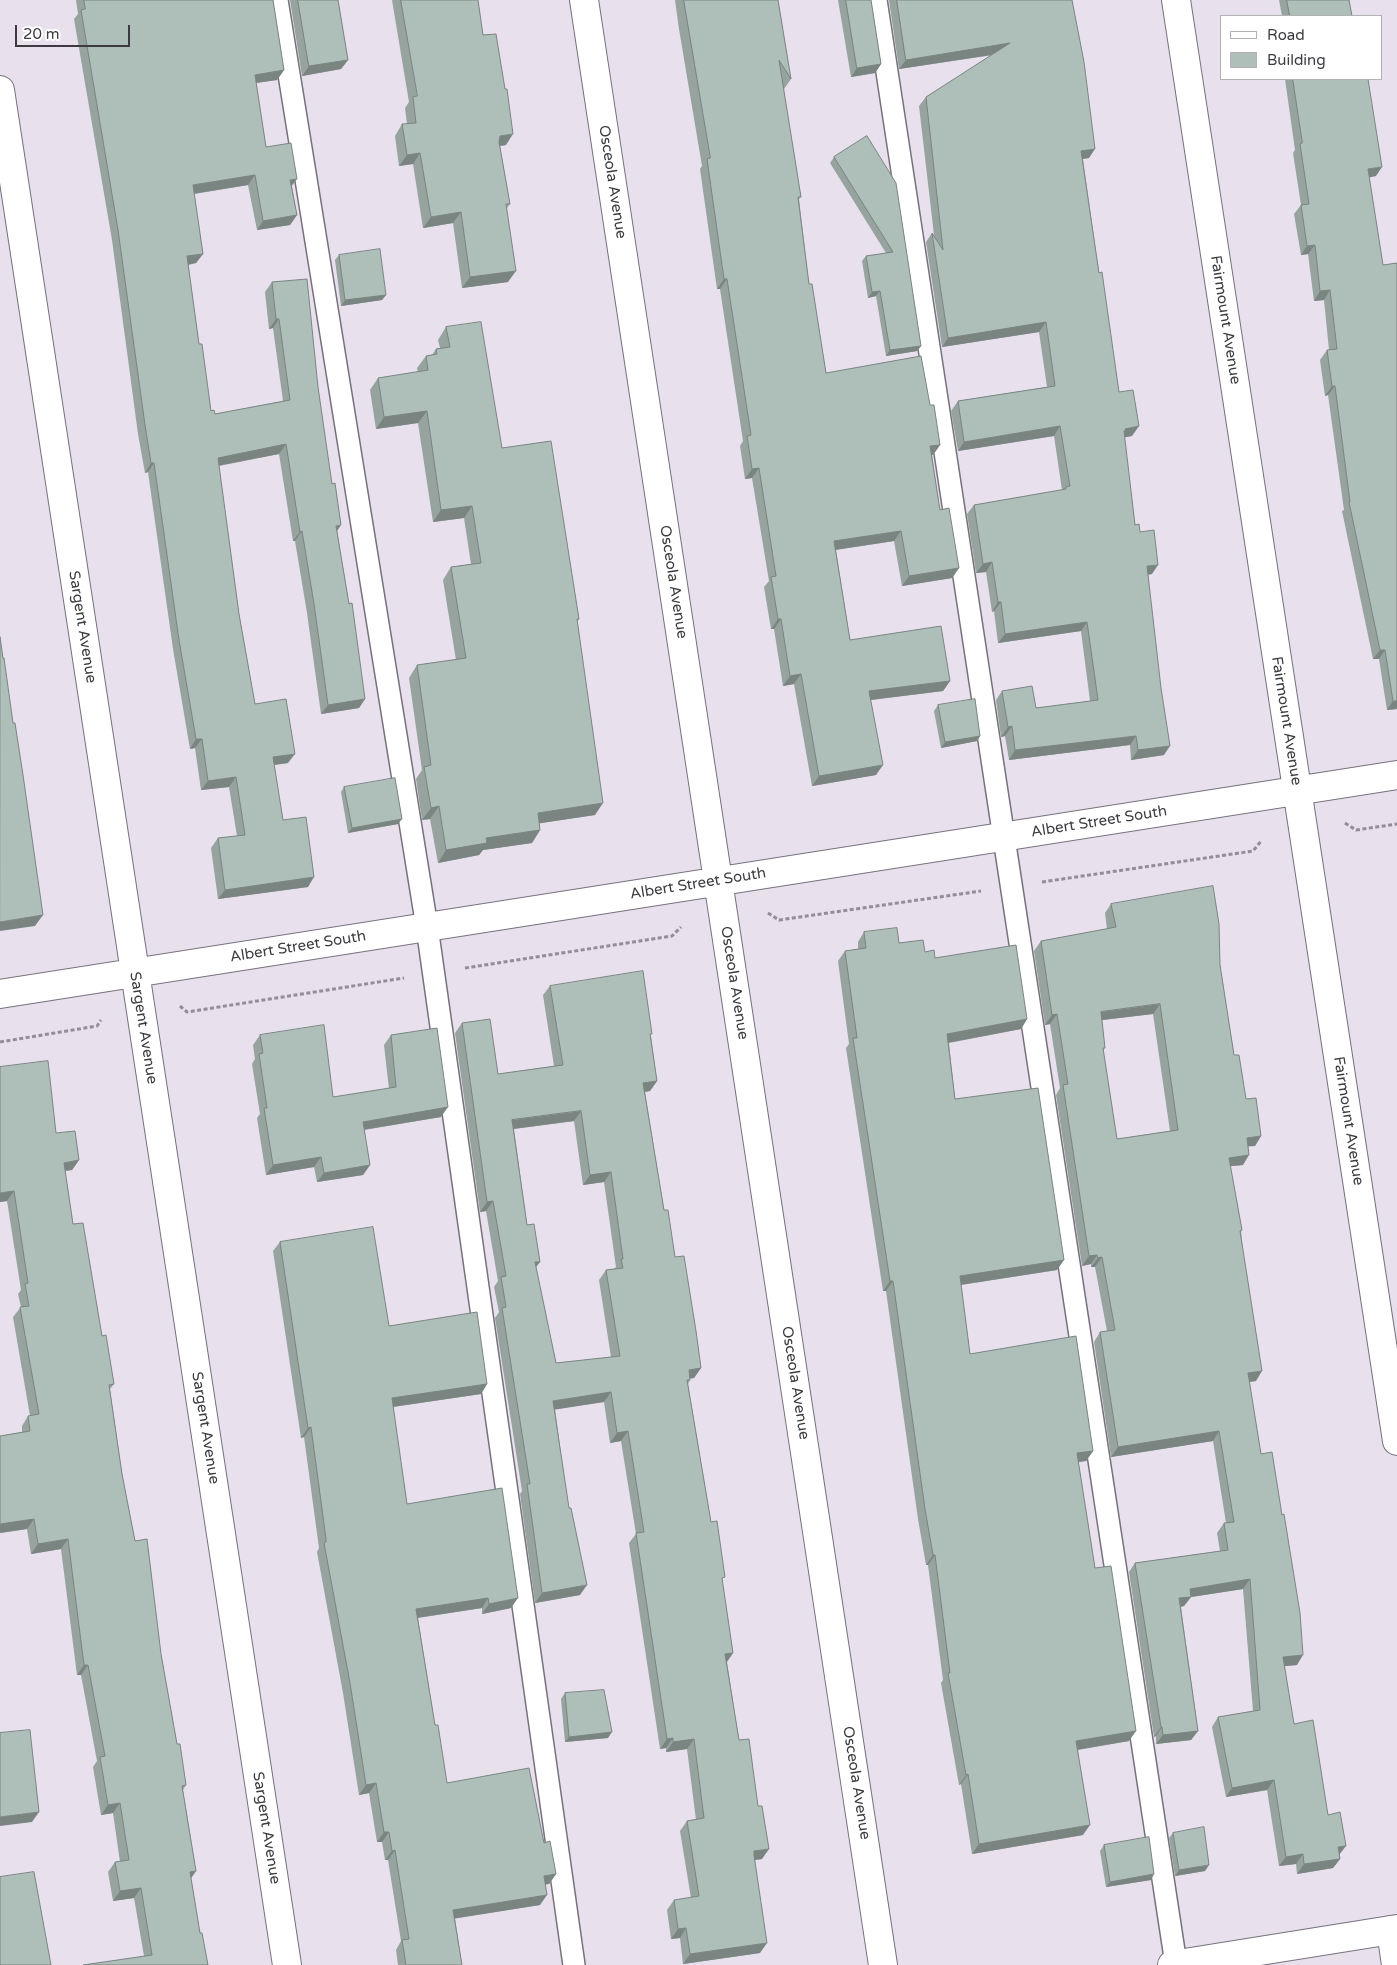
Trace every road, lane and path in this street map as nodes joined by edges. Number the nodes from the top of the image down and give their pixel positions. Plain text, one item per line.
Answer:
1 (277, 0) edge
2 (584, 0) edge
3 (876, 0) edge
4 (1176, 0) edge
5 (0, 90) edge
6 (1397, 775) edge
7 (1297, 790) junction
8 (1345, 823) dead end
9 (1397, 824) edge
10 (1004, 836) junction
11 (718, 881) junction
12 (427, 927) junction
13 (134, 973) junction
14 (0, 994) edge
15 (101, 1020) dead end
16 (0, 1042) edge
17 (1397, 1441) edge
18 (1394, 1930) edge
19 (287, 1965) edge
20 (574, 1965) edge
21 (884, 1965) edge
22 (1174, 1965) edge
23 (1396, 1965) edge

1 - 12 lane
2 - 11 street, Osceola Avenue
3 - 10 lane
4 - 7 street, Fairmount Avenue
5 - 13 street, Sargent Avenue
6 - 7 street, Albert Street South
7 - 10 street, Albert Street South
7 - 17 street, Fairmount Avenue
8 - 9 path
10 - 11 street, Albert Street South
10 - 22 lane
11 - 12 street, Albert Street South
11 - 21 street, Osceola Avenue
12 - 13 street, Albert Street South
12 - 20 lane
13 - 14 street, Albert Street South
13 - 19 street, Sargent Avenue
15 - 16 path
18 - 22 street
18 - 23 street

